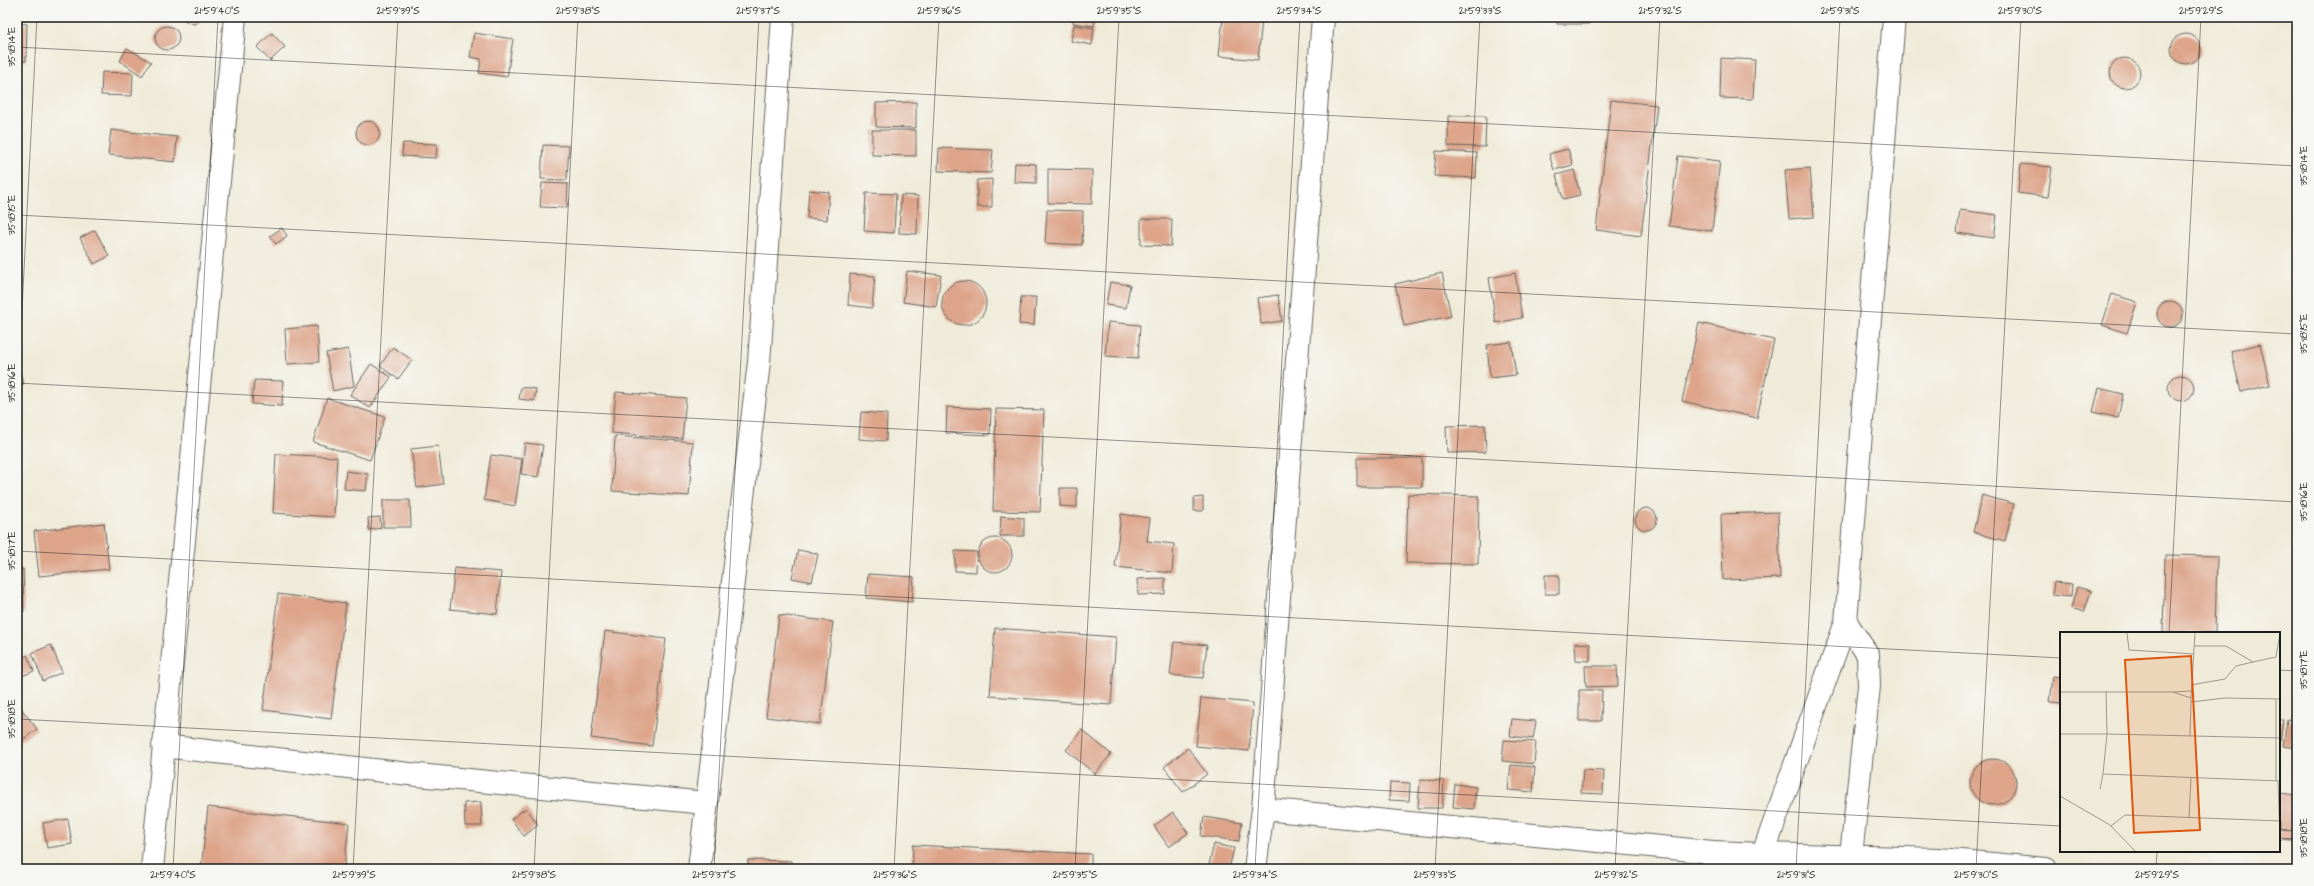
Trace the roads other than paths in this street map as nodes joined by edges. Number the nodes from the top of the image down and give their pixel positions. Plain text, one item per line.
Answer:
1 (235, 17) edge
2 (783, 17) edge
3 (1323, 17) edge
4 (1894, 17) edge
5 (1846, 622) junction
6 (163, 746) junction
7 (706, 802) junction
8 (1263, 809) junction
9 (1763, 854) junction
10 (1851, 856) junction
11 (1713, 860) edge
12 (1941, 864) edge
13 (152, 869) edge
14 (699, 869) edge
15 (1255, 869) edge
16 (2046, 869) edge

1 - 6 street
2 - 7 street
3 - 8 street
4 - 5 street
5 - 9 street
5 - 10 street
6 - 7 street
6 - 13 street
7 - 14 street
8 - 11 street
8 - 15 street
9 - 10 street
9 - 11 street
10 - 12 street
12 - 16 street

